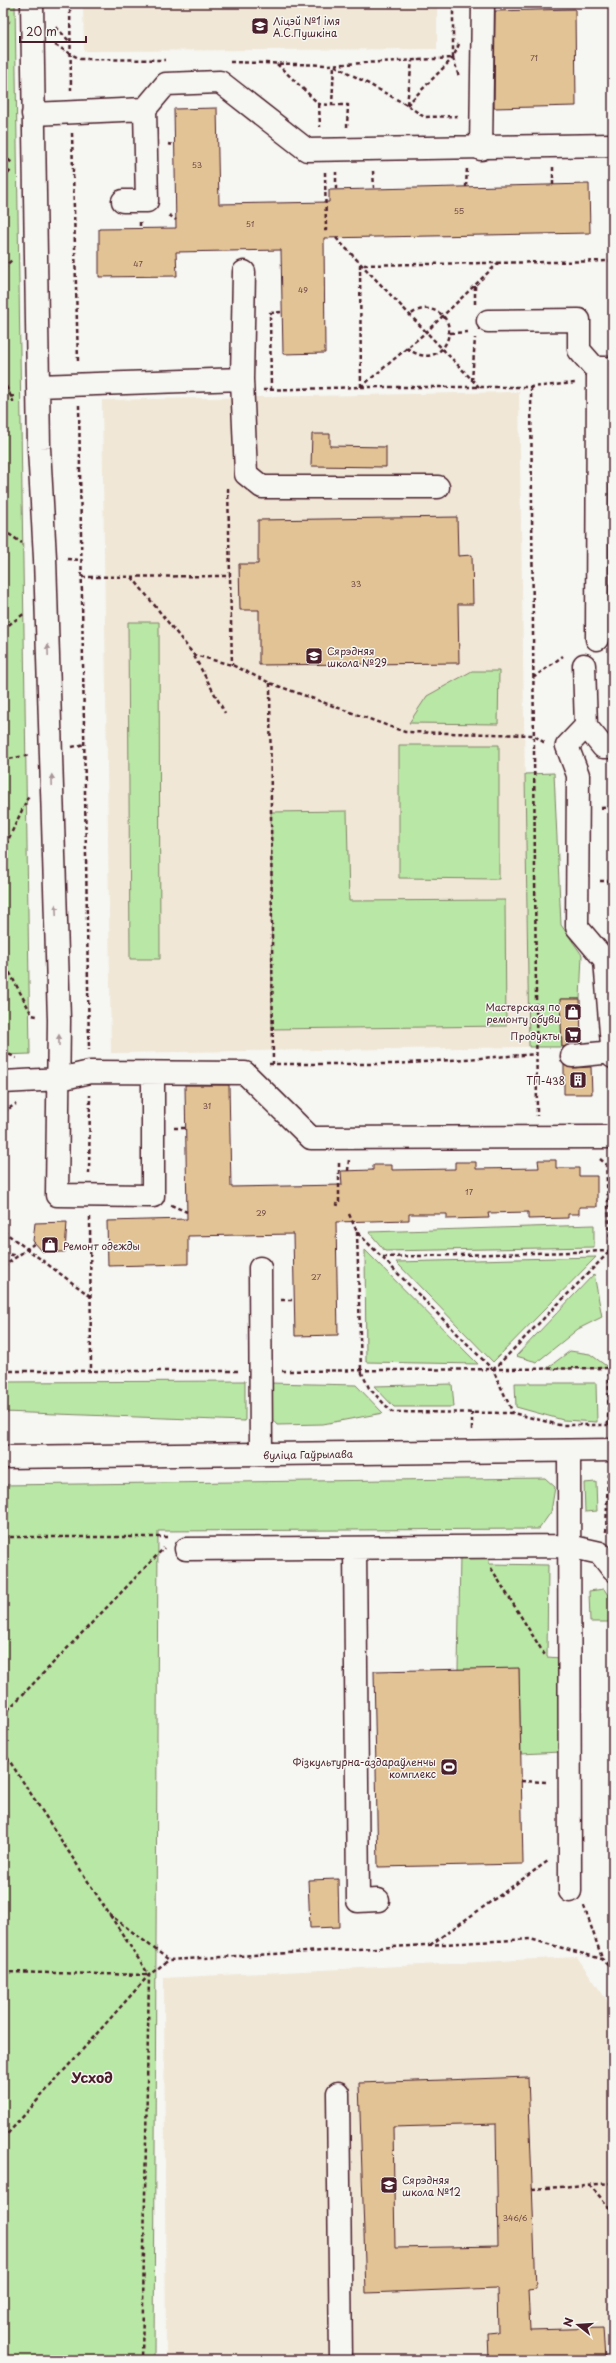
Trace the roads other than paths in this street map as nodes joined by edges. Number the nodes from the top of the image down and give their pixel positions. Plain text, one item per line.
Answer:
1 (32, 3) edge
2 (483, 3) edge
3 (145, 109) junction
4 (33, 114) junction
5 (613, 145) edge
6 (474, 155) junction
7 (123, 201) dead end
8 (244, 272) dead end
9 (481, 327) road end
10 (606, 368) edge
11 (242, 385) junction
12 (38, 386) junction
13 (438, 487) dead end
14 (597, 639) dead end
15 (584, 666) dead end
16 (586, 726) junction
17 (613, 747) edge
18 (609, 959) edge
19 (613, 1052) edge
20 (572, 1056) dead end
21 (613, 1057) edge
22 (153, 1072) junction
23 (60, 1079) junction
24 (3, 1082) edge
25 (613, 1137) edge
26 (260, 1268) dead end
27 (610, 1450) edge
28 (568, 1451) junction
29 (261, 1454) junction
30 (3, 1457) edge
31 (178, 1546) road end
32 (569, 1546) junction
33 (356, 1548) junction
34 (613, 1570) edge
35 (570, 1891) dead end
36 (378, 1900) dead end
37 (338, 2093) dead end
38 (341, 2360) edge

1 - 4 main road
2 - 6 main road
3 - 4 main road
3 - 6 main road
3 - 7 main road
4 - 12 main road
5 - 6 main road
8 - 11 main road
9 - 10 main road
10 - 14 main road
11 - 12 main road
11 - 13 main road
23 -> 12 main road
15 - 16 main road
16 - 17 main road
16 - 18 main road
18 - 19 main road
19 - 20 main road
19 - 21 main road
22 - 23 main road
22 - 23 main road
22 - 25 main road
23 - 24 main road
26 - 29 main road
27 - 28 main road, вуліца Гаўрылава
28 - 29 main road, вуліца Гаўрылава
28 - 32 main road
29 - 30 main road, вуліца Гаўрылава
31 - 33 main road
32 - 33 main road
32 - 34 main road
32 - 35 main road
33 - 36 main road
37 - 38 main road

